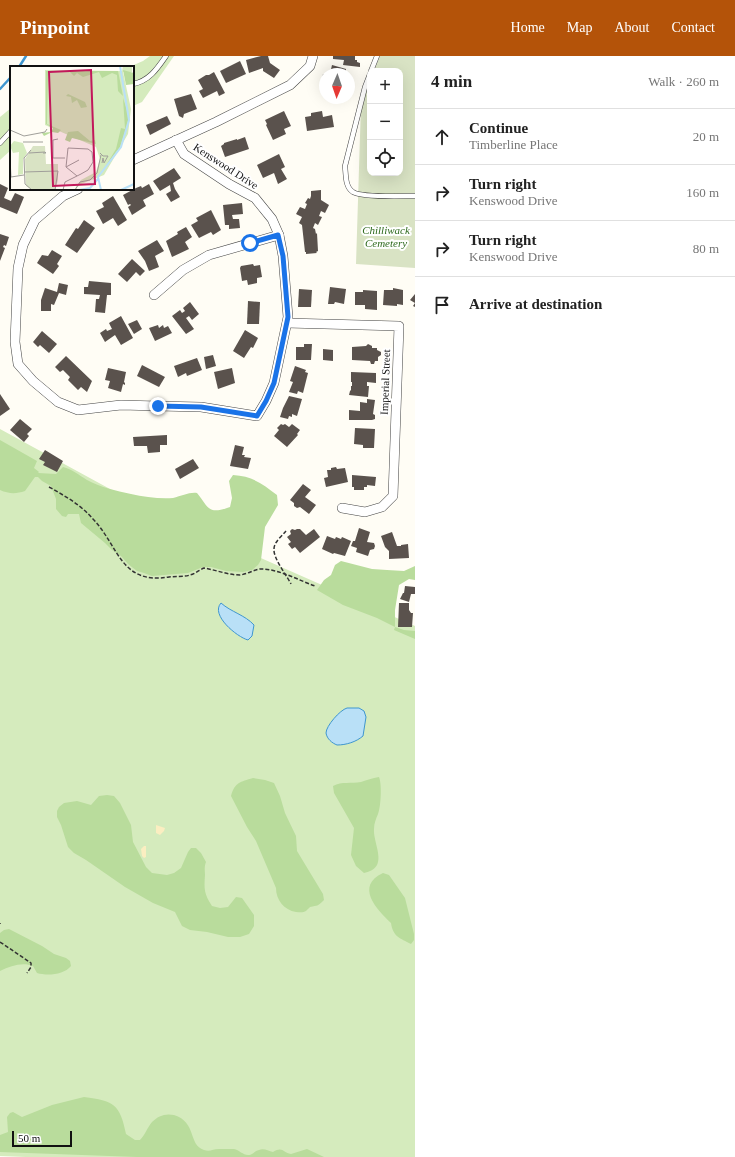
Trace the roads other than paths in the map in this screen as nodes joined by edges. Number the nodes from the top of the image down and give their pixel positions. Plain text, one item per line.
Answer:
1 (166, 56) edge
2 (313, 56) edge
3 (376, 58) edge
4 (372, 68) edge
5 (367, 82) edge
6 (134, 84) edge
7 (10, 132) edge
8 (176, 140) junction
9 (0, 143) edge
10 (134, 160) edge
11 (76, 190) edge
12 (415, 196) edge
13 (278, 235) junction
14 (154, 295) dead end
15 (286, 323) junction
16 (342, 508) dead end

1 - 6 lane
2 - 8 street, Kenswood Drive
3 - 4 lane
5 - 12 lane
7 - 9 lane
8 - 10 street, Kenswood Drive
8 - 13 street, Kenswood Drive
11 - 15 street, Kenswood Drive
13 - 14 street
13 - 15 street, Kenswood Drive
15 - 16 street, Imperial Street

